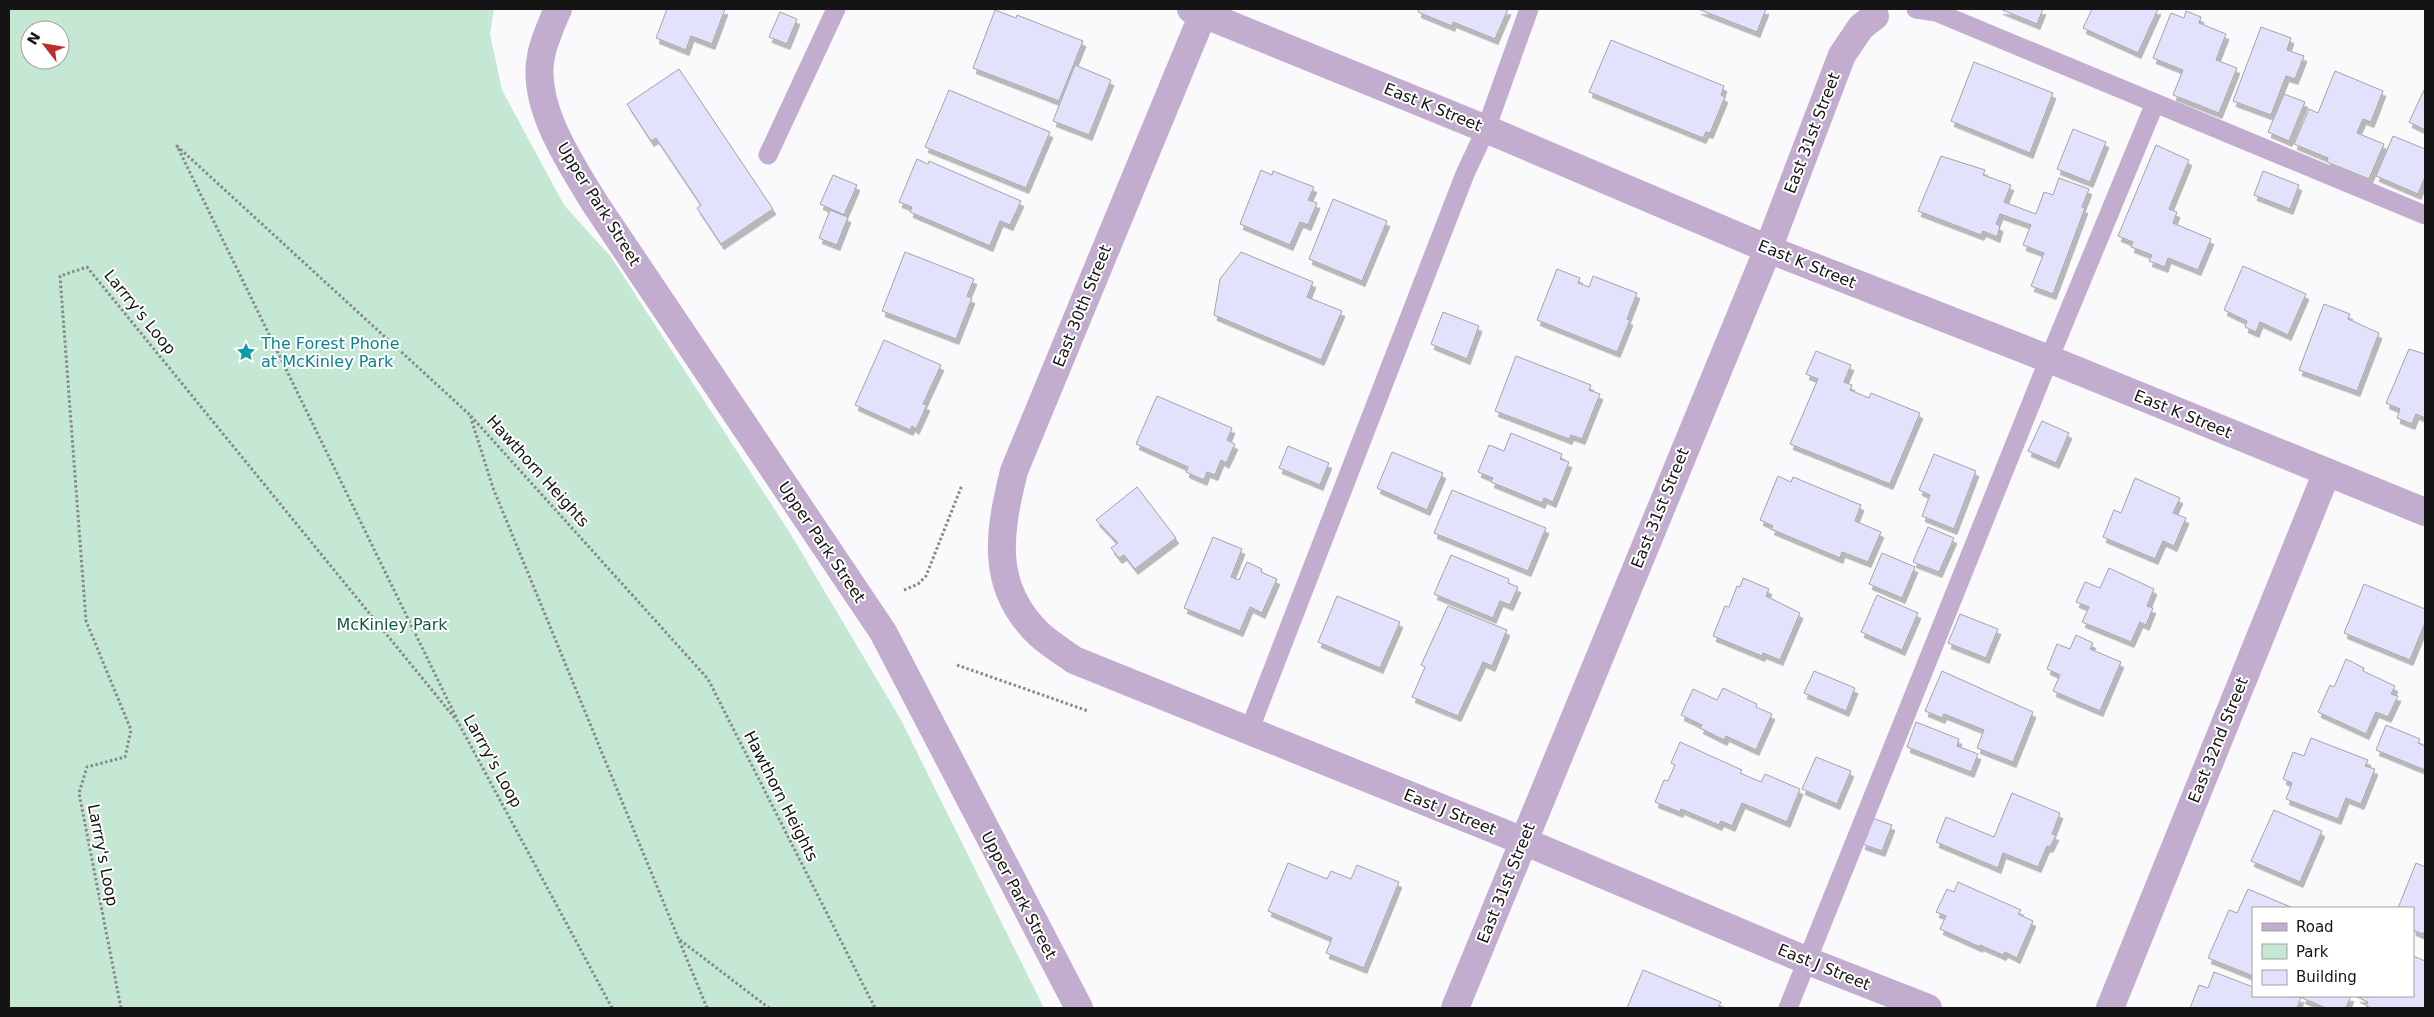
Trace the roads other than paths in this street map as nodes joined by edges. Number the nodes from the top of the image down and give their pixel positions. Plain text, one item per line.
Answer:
1 (558, 9) edge
2 (836, 9) edge
3 (1528, 9) edge
4 (1916, 9) edge
5 (1197, 11) edge
6 (1878, 11) edge
7 (2155, 103) junction
8 (1486, 129) junction
9 (768, 155) dead end
10 (2425, 215) edge
11 (1768, 249) junction
12 (2049, 359) junction
13 (2326, 472) junction
14 (2425, 512) edge
15 (1015, 605) joint
16 (1249, 731) junction
17 (1523, 841) junction
18 (1808, 961) junction
19 (1079, 1008) edge
20 (1455, 1008) edge
21 (1788, 1008) edge
22 (1928, 1008) edge
23 (2110, 1008) edge

1 - 19 street, Upper Park Street
2 - 9 lane
3 - 8 lane
4 - 7 lane
5 - 8 street, East K Street
5 - 15 street, East 30th Street
6 - 11 street, East 31st Street
7 - 10 lane
7 - 12 lane
8 - 11 street, East K Street
8 - 16 lane
11 - 12 street, East K Street
11 - 17 street, East 31st Street
12 - 13 street, East K Street
12 - 18 lane
13 - 14 street, East K Street
13 - 23 street, East 32nd Street
15 - 16 street, East J Street
16 - 17 street, East J Street
17 - 18 street, East J Street
17 - 20 street, East 31st Street
18 - 21 lane
18 - 22 street, East J Street

